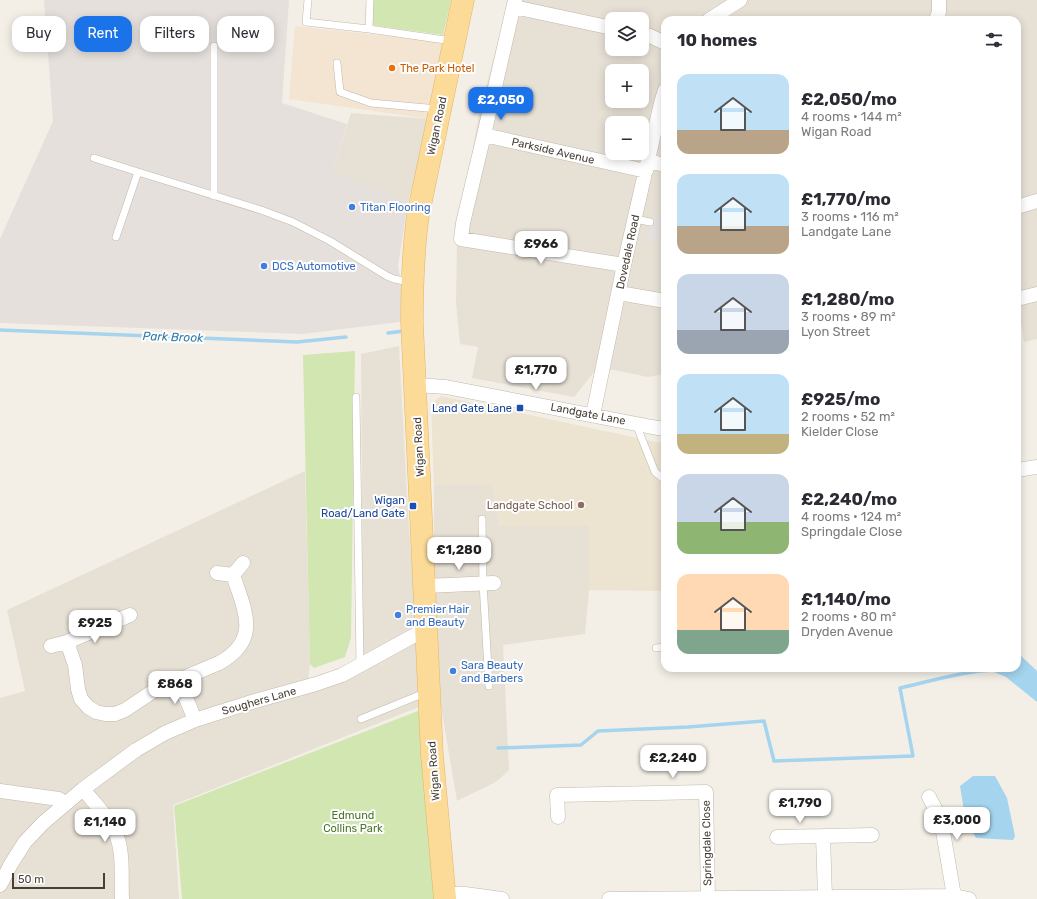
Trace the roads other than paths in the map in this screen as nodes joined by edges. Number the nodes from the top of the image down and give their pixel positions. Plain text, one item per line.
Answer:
1 (308, 0) edge
2 (370, 0) edge
3 (463, 0) edge
4 (740, 0) edge
5 (938, 0) edge
6 (515, 4) edge
7 (715, 16) edge
8 (938, 16) edge
9 (605, 26) edge
10 (369, 29) junction
11 (649, 36) edge
12 (661, 41) edge
13 (454, 42) junction
14 (214, 46) dead end
15 (337, 64) dead end
16 (661, 103) edge
17 (440, 110) junction
18 (484, 135) junction
19 (94, 158) dead end
20 (661, 165) edge
21 (647, 166) junction
22 (138, 172) junction
23 (214, 196) junction
24 (1037, 201) edge
25 (1021, 206) edge
26 (635, 219) junction
27 (650, 222) dead end
28 (116, 237) dead end
29 (624, 265) junction
30 (412, 282) junction
31 (619, 293) junction
32 (1037, 294) edge
33 (1021, 298) edge
34 (661, 300) edge
35 (416, 385) junction
36 (356, 397) dead end
37 (593, 415) junction
38 (636, 424) junction
39 (661, 428) edge
40 (1037, 467) edge
41 (1021, 469) edge
42 (661, 477) edge
43 (482, 519) dead end
44 (243, 563) dead end
45 (217, 573) dead end
46 (233, 575) junction
47 (488, 583) junction
48 (425, 586) junction
49 (130, 616) dead end
50 (426, 629) junction
51 (67, 642) junction
52 (51, 646) dead end
53 (661, 647) edge
54 (656, 648) dead end
55 (360, 665) junction
56 (179, 681) junction
57 (489, 686) dead end
58 (429, 692) junction
59 (361, 719) dead end
60 (195, 720) junction
61 (83, 789) junction
62 (0, 791) edge
63 (929, 797) dead end
64 (65, 803) junction
65 (558, 817) dead end
66 (872, 835) dead end
67 (823, 836) junction
68 (777, 837) dead end
69 (0, 884) edge
70 (445, 896) edge
71 (954, 896) junction
72 (825, 897) junction
73 (650, 898) edge
74 (708, 898) junction
75 (122, 899) edge
76 (502, 899) edge
77 (609, 899) edge
78 (969, 899) edge

1 - 10 lane
2 - 10 lane
3 - 13 main road, Wigan Road
4 - 7 street
5 - 8 street
6 - 9 street
6 - 18 street
10 - 13 lane
11 - 12 street
13 - 17 main road, Wigan Road
14 - 23 lane
15 - 17 lane
16 - 21 street, Dovedale Road
17 - 30 main road, Wigan Road
18 - 21 street, Parkside Avenue
18 - 29 street
19 - 22 lane
20 - 21 street, Parkside Avenue
21 - 26 street, Dovedale Road
22 - 23 lane
22 - 28 lane
23 - 30 lane
24 - 25 street
26 - 27 lane
26 - 29 street, Dovedale Road
29 - 31 street, Dovedale Road
30 - 35 main road, Wigan Road
31 - 34 street
31 - 37 street, Dovedale Road
32 - 33 street
35 - 37 street, Landgate Lane
35 - 48 main road, Wigan Road
36 - 55 lane
37 - 38 street, Landgate Lane
38 - 39 street, Landgate Lane
38 - 42 lane
40 - 41 street
43 - 47 lane
44 - 46 street
45 - 46 street
46 - 56 street
47 - 48 street
47 - 57 lane
48 - 50 main road, Wigan Road
49 - 51 street
50 - 55 street, Soughers Lane
50 - 58 main road, Wigan Road
51 - 52 street
51 - 56 street
53 - 54 lane
55 - 60 street, Soughers Lane
56 - 60 street
58 - 59 lane
58 - 70 main road, Wigan Road
60 - 61 street, Soughers Lane
61 - 64 street, Soughers Lane
61 - 75 street
62 - 64 street
63 - 71 street
64 - 69 street, Soughers Lane
65 - 74 street, Springdale Close
66 - 67 street
67 - 68 street
67 - 72 street
70 - 76 street
71 - 72 street
71 - 78 street
72 - 74 street
73 - 74 street
73 - 77 street

